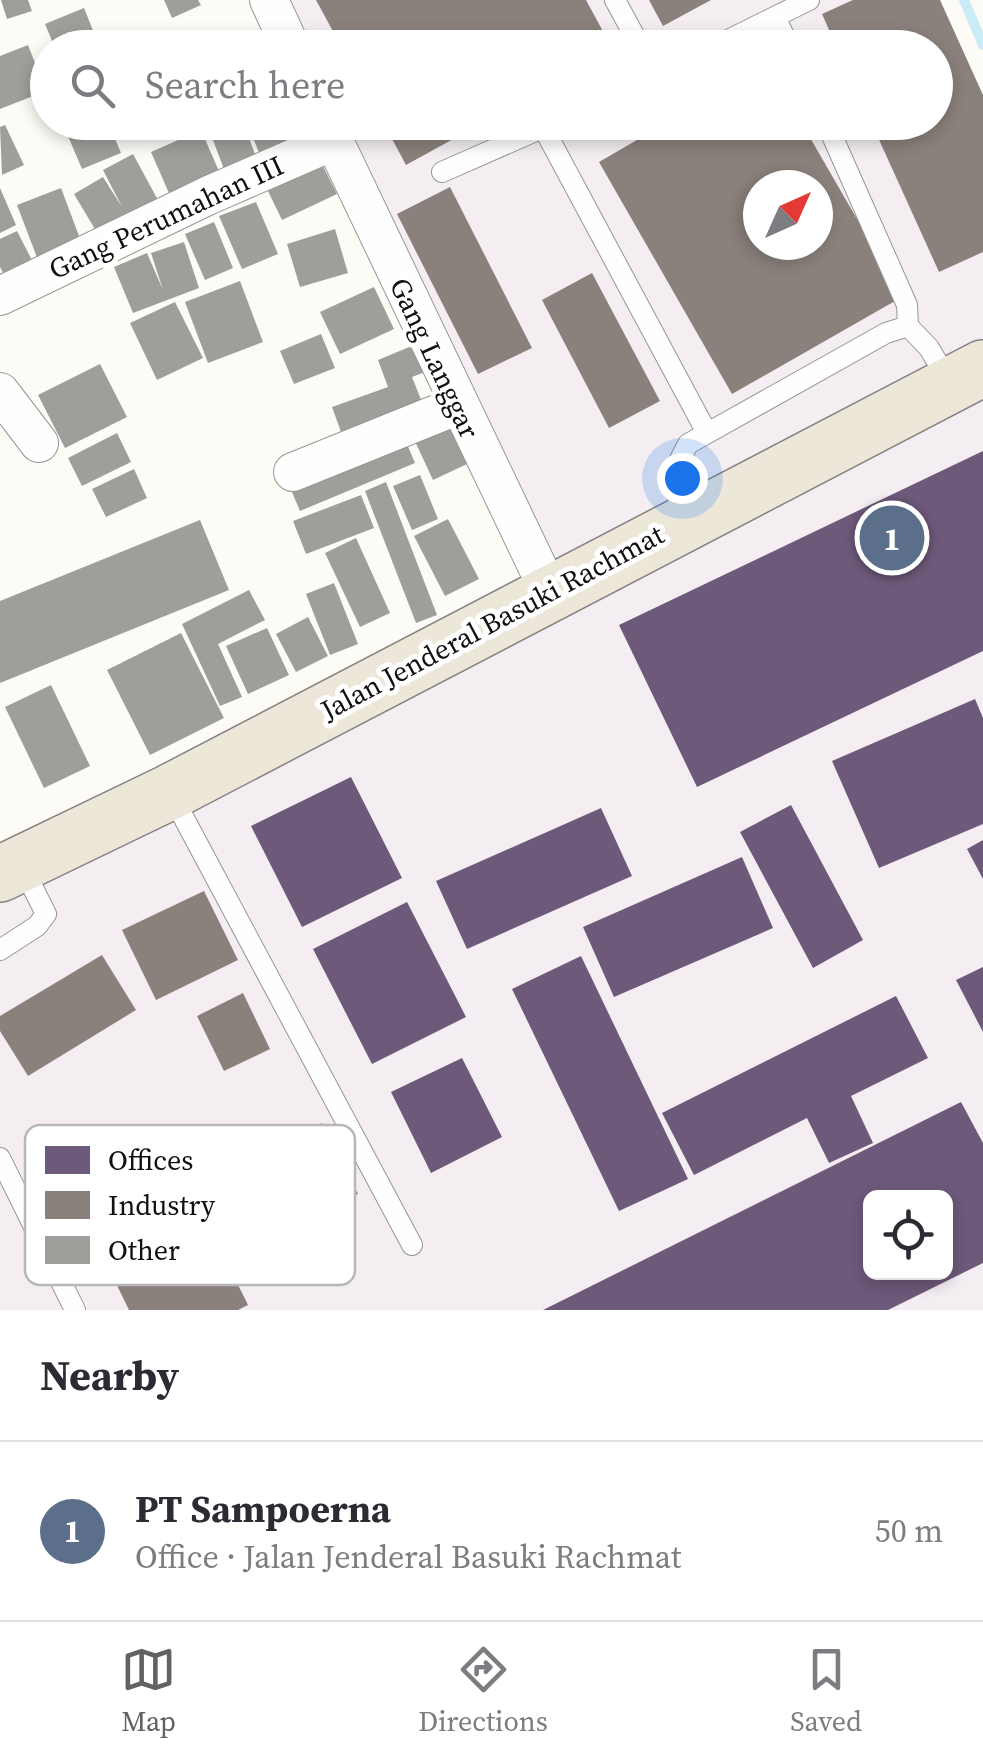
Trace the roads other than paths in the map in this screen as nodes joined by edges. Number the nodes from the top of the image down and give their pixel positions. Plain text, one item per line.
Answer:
1 (269, 0) edge
2 (615, 0) edge
3 (809, 0) edge
4 (776, 17) junction
5 (283, 30) edge
6 (631, 30) edge
7 (749, 30) edge
8 (782, 30) edge
9 (314, 140) edge
10 (333, 140) edge
11 (517, 140) edge
12 (557, 140) edge
13 (834, 140) edge
14 (442, 172) dead end
15 (0, 296) edge
16 (908, 326) junction
17 (967, 376) edge
18 (0, 392) edge
19 (459, 405) junction
20 (707, 434) junction
21 (39, 443) dead end
22 (293, 472) dead end
23 (681, 523) junction
24 (549, 592) junction
25 (170, 792) junction
26 (10, 869) edge
27 (0, 950) edge
28 (348, 1125) edge
29 (355, 1139) edge
30 (0, 1158) edge
31 (25, 1208) edge
32 (412, 1246) dead end
33 (64, 1285) edge
34 (76, 1310) edge

1 - 5 street
2 - 6 lane
3 - 4 lane
4 - 7 lane
4 - 8 lane
9 - 15 street, Gang Perumahan III
10 - 19 street, Gang Langgar
11 - 14 lane
12 - 20 lane
13 - 16 lane
16 - 17 lane
16 - 20 lane
17 - 23 main road, Jalan Jenderal Basuki Rachmat
18 - 21 street
19 - 22 street
19 - 24 street, Gang Langgar
20 - 23 lane
23 - 24 main road, Jalan Jenderal Basuki Rachmat
24 - 25 main road, Jalan Jenderal Basuki Rachmat
25 - 26 main road, Jalan Jenderal Basuki Rachmat
25 - 28 lane
26 - 27 lane
29 - 32 lane
30 - 31 lane
33 - 34 lane

